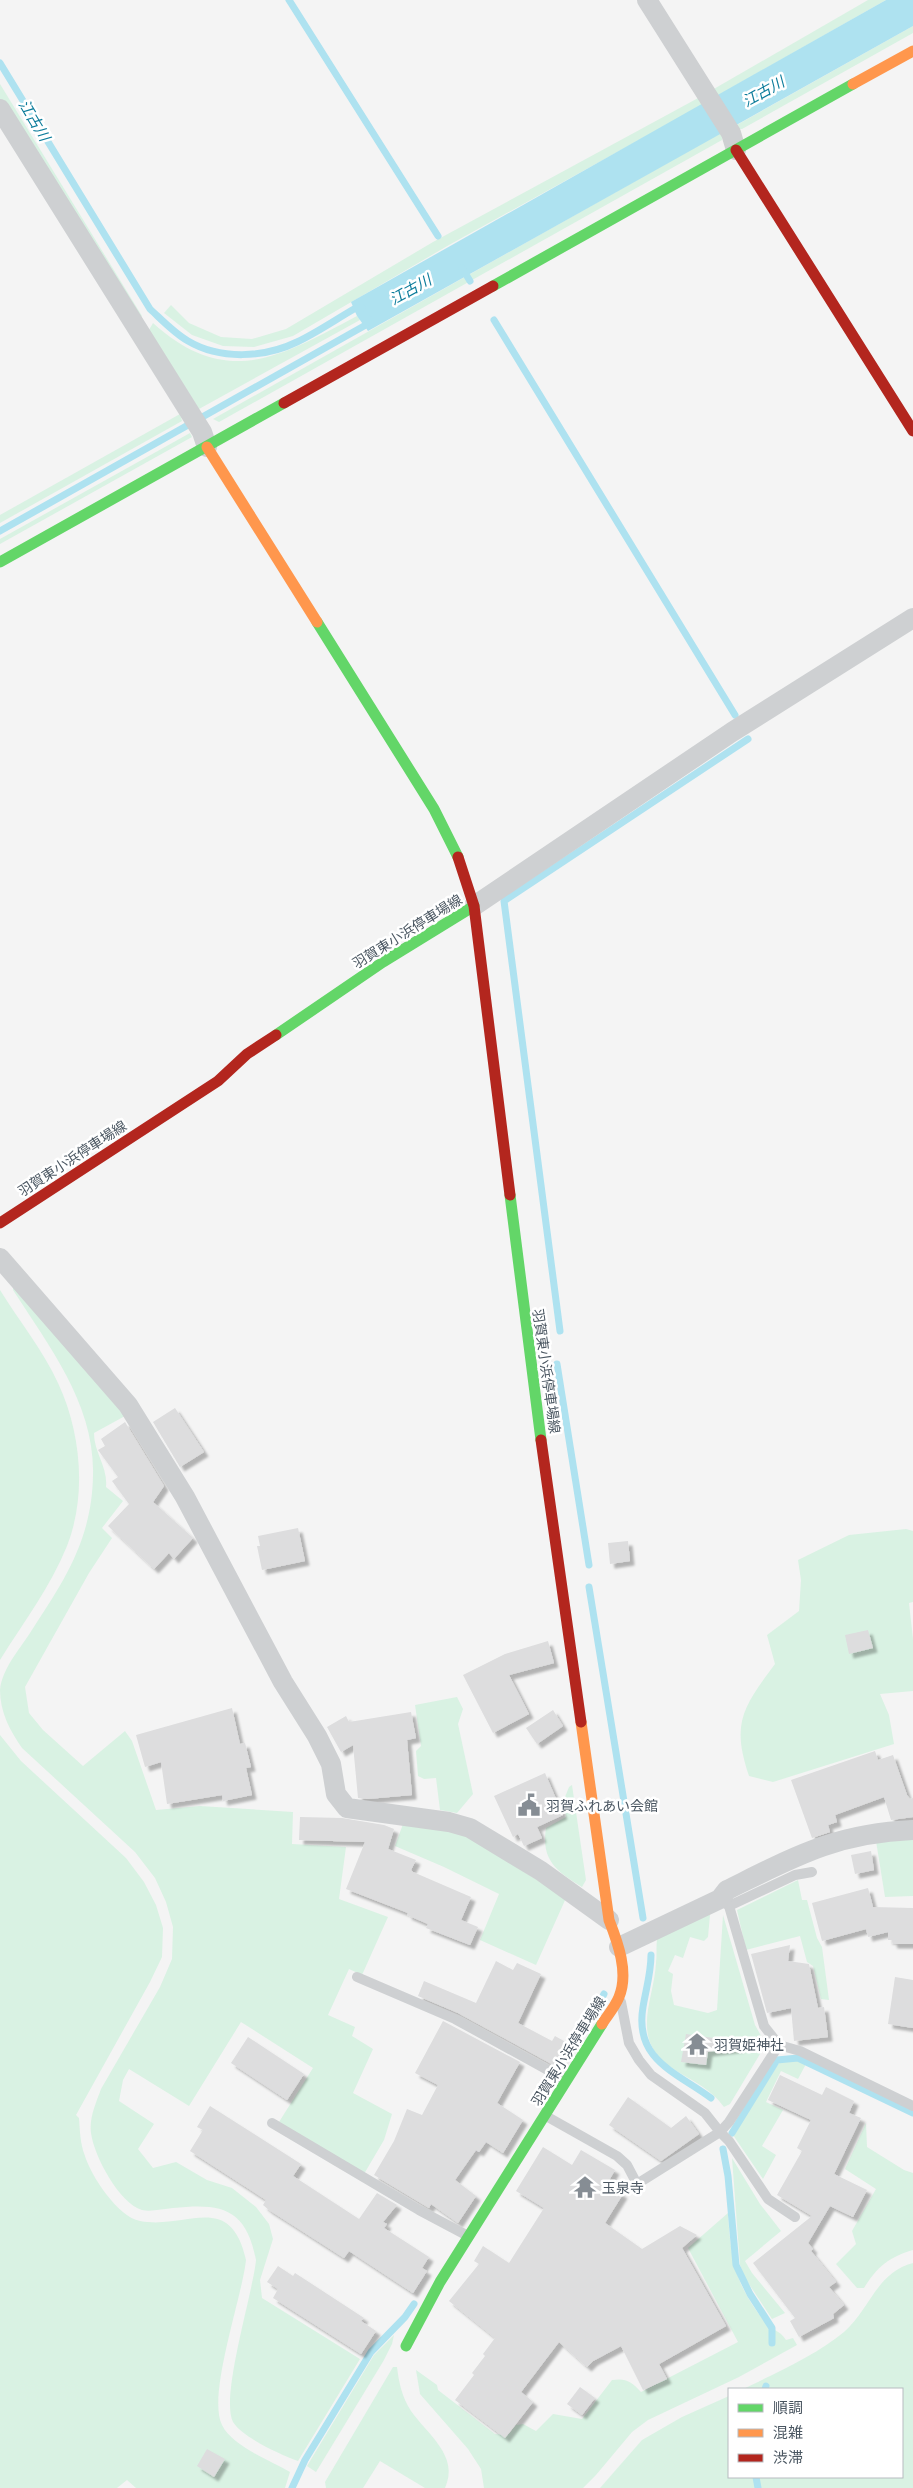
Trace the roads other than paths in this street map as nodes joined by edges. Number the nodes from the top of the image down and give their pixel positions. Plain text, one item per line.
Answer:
1 (647, 0) edge
2 (913, 51) edge
3 (0, 109) edge
4 (734, 141) junction
5 (913, 431) edge
6 (204, 439) junction
7 (0, 562) edge
8 (913, 618) edge
9 (474, 906) junction
10 (0, 1223) edge
11 (0, 1258) edge
12 (913, 1830) edge
13 (812, 1872) dead end
14 (724, 1902) junction
15 (609, 1920) junction
16 (619, 1947) junction
17 (357, 1977) dead end
18 (620, 1996) junction
19 (779, 2046) junction
20 (567, 2080) junction
21 (913, 2106) edge
22 (546, 2116) junction
23 (272, 2123) dead end
24 (720, 2132) junction
25 (795, 2217) dead end
26 (469, 2236) junction
27 (406, 2346) dead end

1 - 4 street
2 - 4 main road
3 - 6 street
4 - 5 main road
4 - 6 main road
6 - 7 main road
6 - 9 main road
8 - 9 street
9 - 10 main road, 羽賀東小浜停車場線
9 - 15 main road, 羽賀東小浜停車場線
11 - 15 street
12 - 14 street
13 - 14 lane
14 - 16 street
14 - 19 lane
15 - 16 main road, 羽賀東小浜停車場線
16 - 18 main road, 羽賀東小浜停車場線
17 - 20 lane
18 - 20 main road, 羽賀東小浜停車場線
18 - 24 lane
19 - 21 lane
19 - 24 lane
20 - 22 main road, 羽賀東小浜停車場線
22 - 24 lane
22 - 26 main road, 羽賀東小浜停車場線
23 - 26 lane
24 - 25 lane
26 - 27 main road, 羽賀東小浜停車場線

